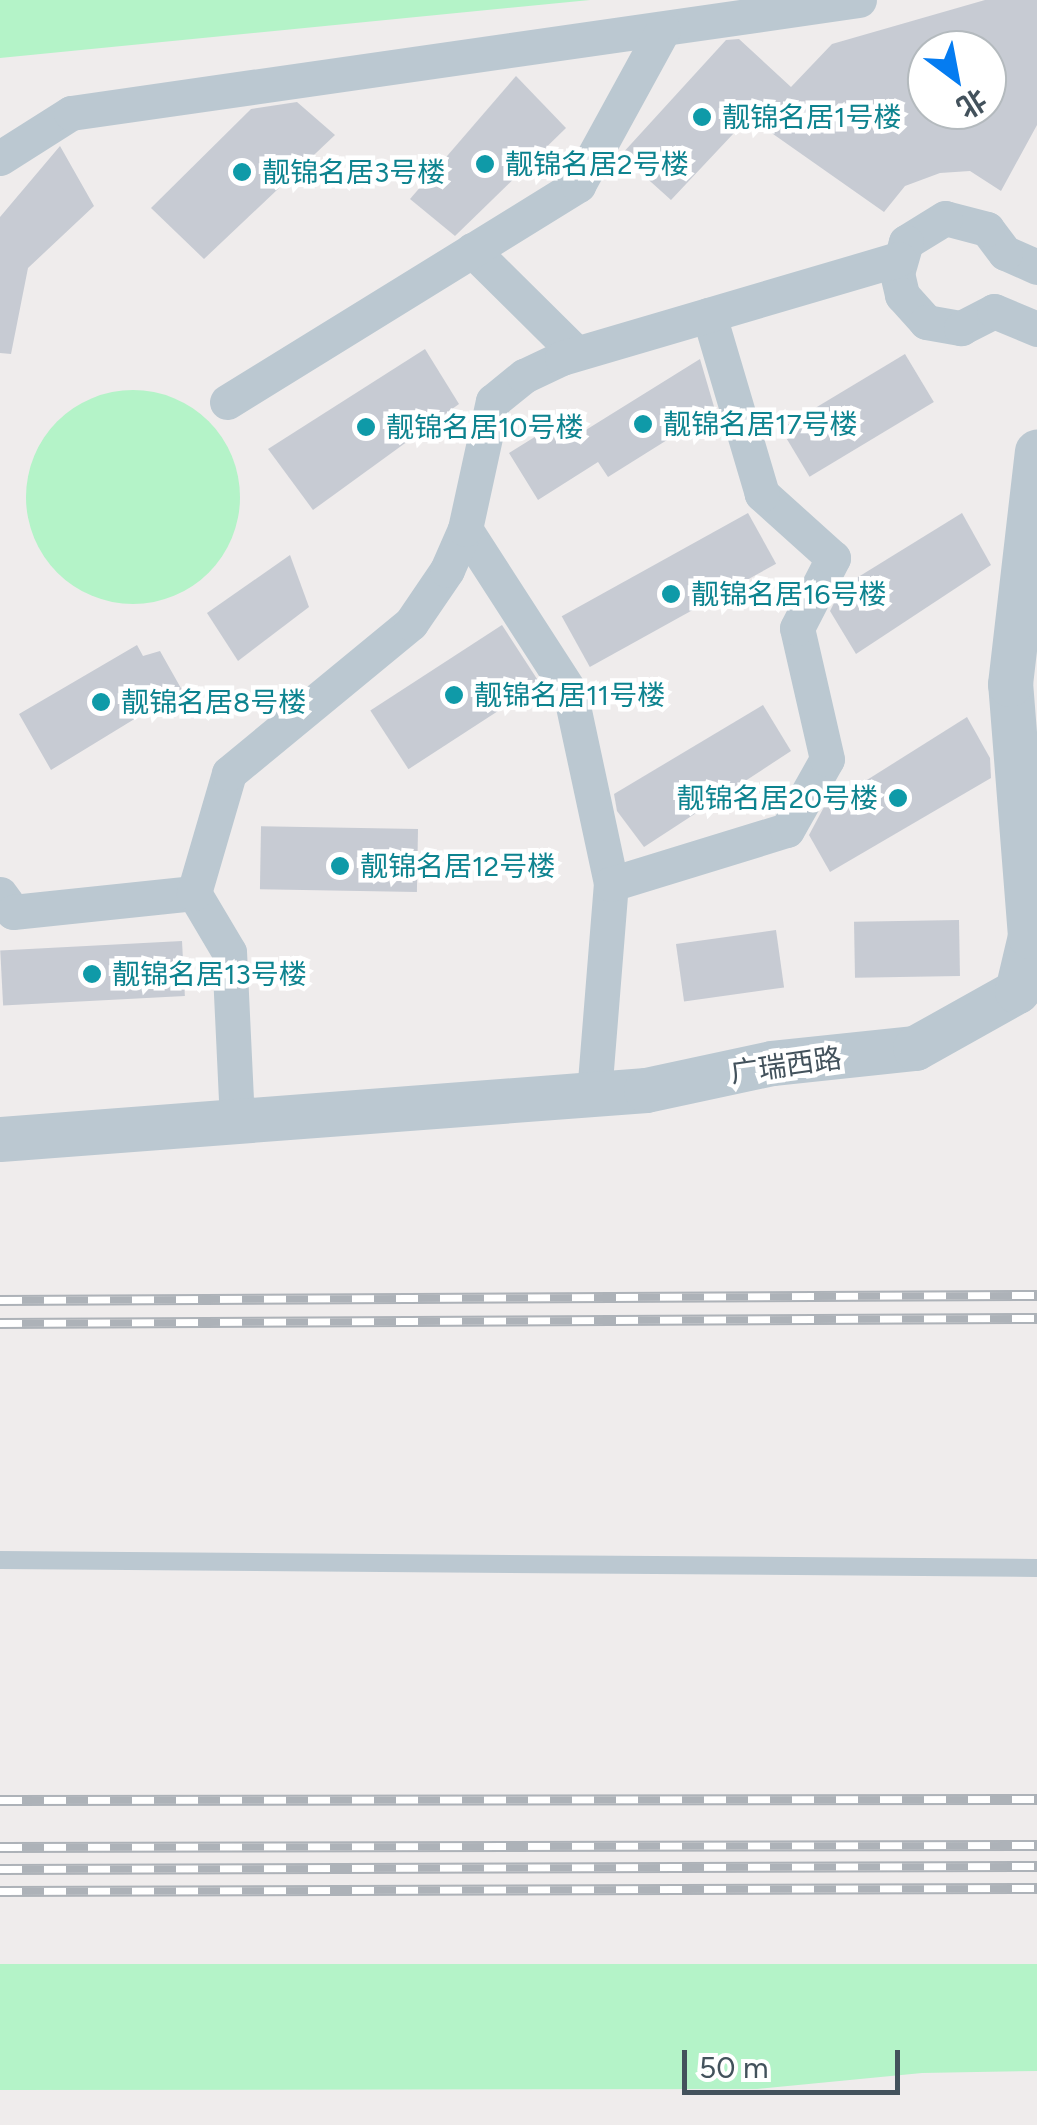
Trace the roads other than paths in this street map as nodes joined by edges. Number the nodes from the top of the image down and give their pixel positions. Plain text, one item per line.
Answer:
1 (858, 0) edge
2 (662, 30) junction
3 (0, 158) edge
4 (472, 250) junction
5 (899, 259) junction
6 (1037, 268) edge
7 (709, 315) junction
8 (1037, 330) edge
9 (576, 353) junction
10 (228, 402) dead end
11 (1037, 452) edge
12 (465, 528) junction
13 (611, 884) junction
14 (194, 893) junction
15 (0, 894) edge
16 (594, 1094) junction
17 (237, 1121) junction
18 (0, 1139) edge
19 (0, 1560) edge
20 (1037, 1568) edge

1 - 2 street
2 - 3 street
2 - 4 street
4 - 9 street
4 - 10 street
5 - 6 street
5 - 7 street
5 - 8 street
7 - 9 street
7 - 13 street
9 - 12 street
11 - 16 street, 广瑞西路
12 - 13 street
12 - 14 street
13 - 16 street
14 - 15 street
14 - 17 street
16 - 17 street, 广瑞西路
17 - 18 street, 广瑞西路
19 - 20 lane

